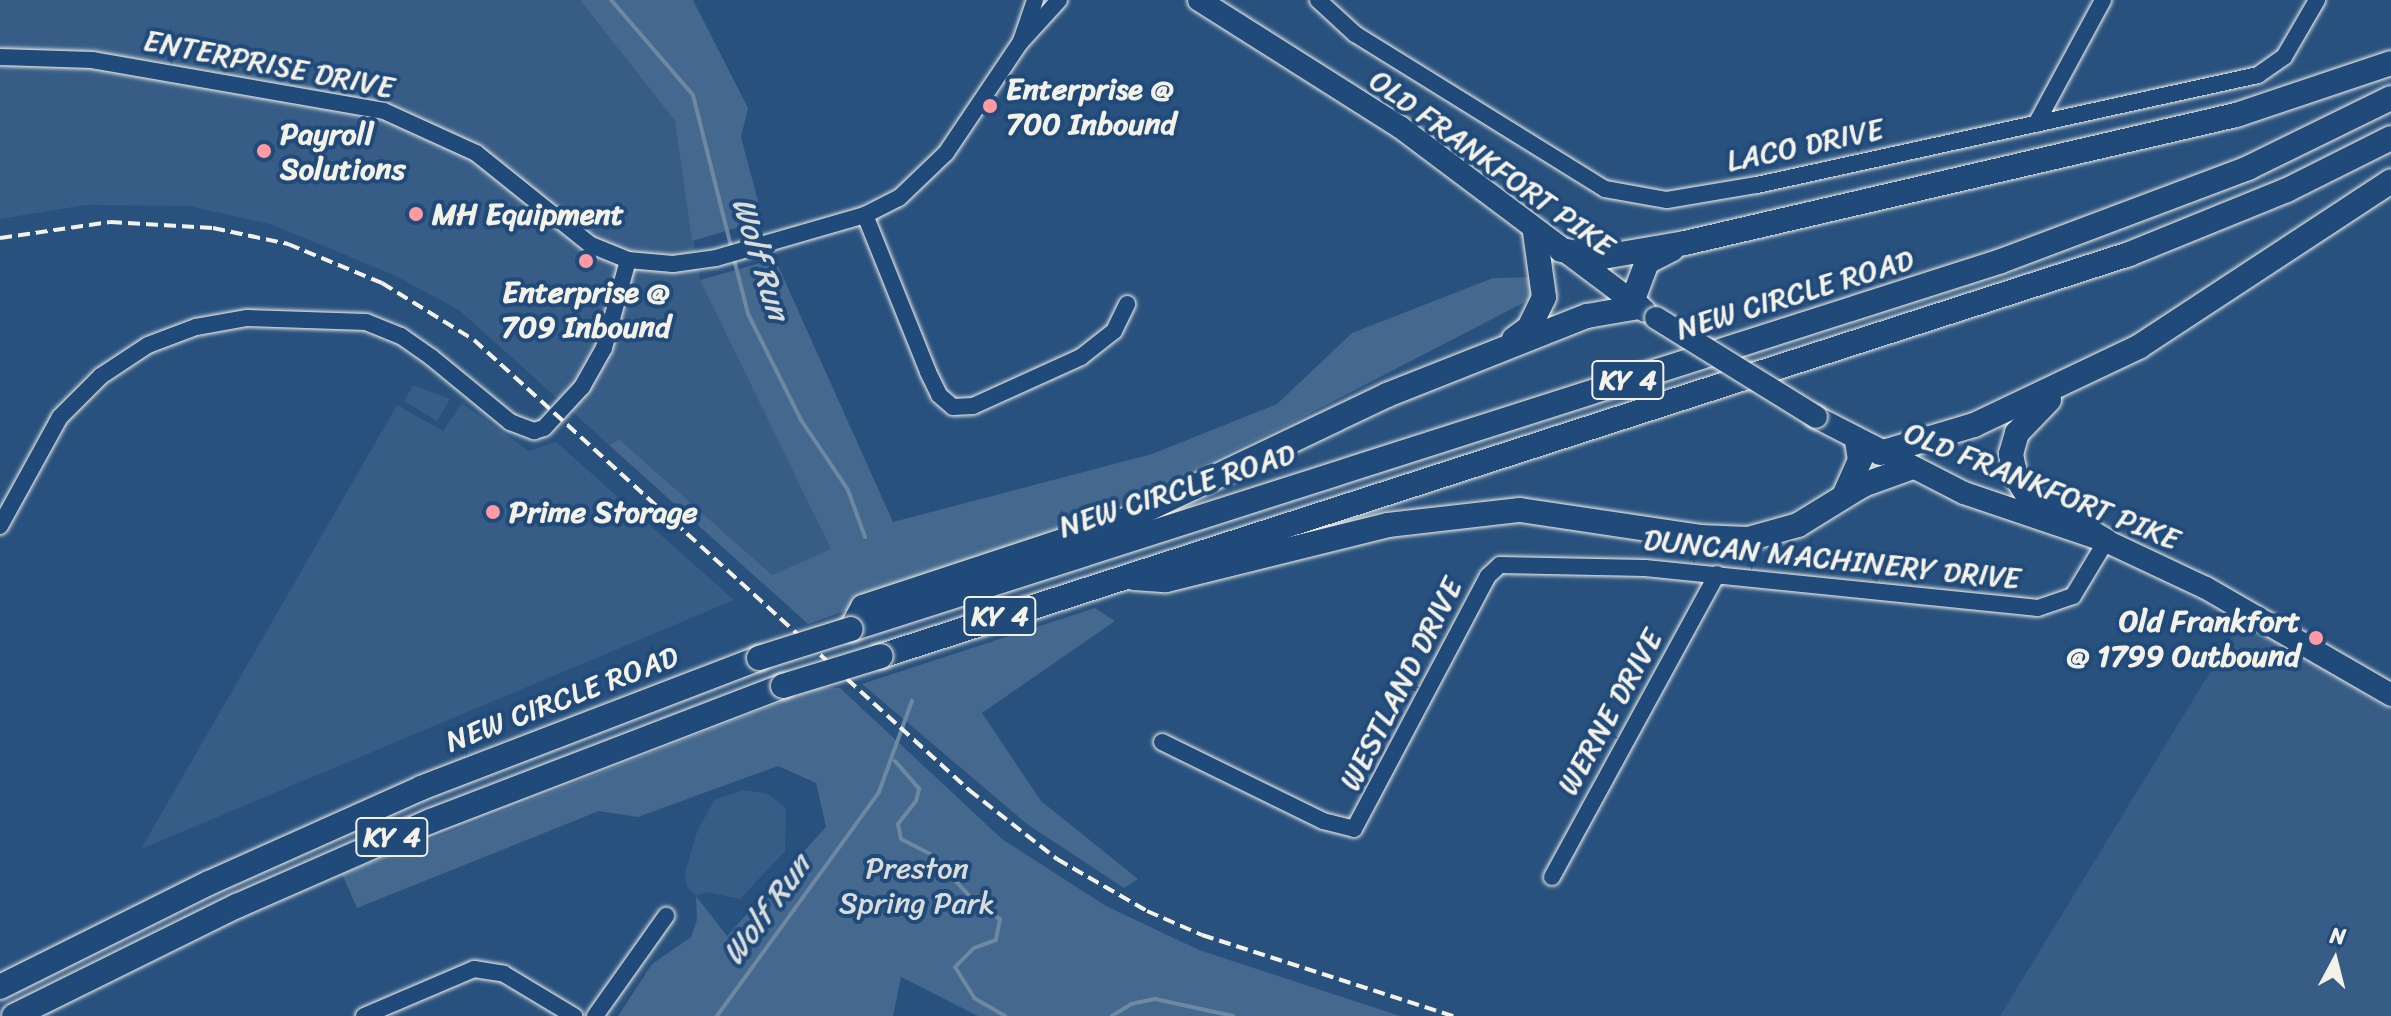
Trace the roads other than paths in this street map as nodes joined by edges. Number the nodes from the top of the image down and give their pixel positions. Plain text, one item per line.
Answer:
1 (1035, 0) edge
2 (1059, 0) edge
3 (1199, 0) edge
4 (1318, 0) edge
5 (2103, 0) edge
6 (2317, 0) edge
7 (1020, 43) junction
8 (0, 57) edge
9 (2391, 63) edge
10 (2391, 98) edge
11 (2036, 124) junction
12 (2391, 138) edge
13 (2391, 181) edge
14 (865, 215) junction
15 (1535, 232) junction
16 (1685, 243) junction
17 (1561, 250) junction
18 (628, 260) junction
19 (1127, 304) dead end
20 (1643, 309) junction
21 (1499, 349) junction
22 (2064, 383) junction
23 (1857, 440) junction
24 (1880, 453) junction
25 (1910, 468) junction
26 (1843, 498) junction
27 (0, 526) edge
28 (2106, 541) junction
29 (1519, 561) joint
30 (1717, 574) junction
31 (1120, 577) junction
32 (851, 629) junction
33 (2391, 695) edge
34 (1162, 742) dead end
35 (1552, 877) dead end
36 (666, 916) dead end
37 (0, 987) edge
38 (14, 1016) edge
39 (364, 1016) edge
40 (574, 1016) edge
41 (595, 1016) edge

1 - 7 street, ENTERPRISE DRIVE
2 - 7 street, ENTERPRISE DRIVE
3 - 15 main road, OLD FRANKFORT PIKE
4 - 11 street, LACO DRIVE
5 - 11 street
6 - 11 street, LACO DRIVE
7 - 14 street, ENTERPRISE DRIVE
8 - 18 street, ENTERPRISE DRIVE
9 - 16 highway
10 - 32 highway, NEW CIRCLE ROAD / KY 4
12 - 31 highway, KY 4
13 - 22 highway
14 - 18 street, ENTERPRISE DRIVE
14 - 19 street
15 - 17 main road, OLD FRANKFORT PIKE
15 - 21 highway
16 - 17 highway
16 - 20 highway
17 - 20 main road, OLD FRANKFORT PIKE
18 - 27 street
20 - 21 highway
20 - 23 main road, OLD FRANKFORT PIKE, bridge
21 - 32 highway
22 - 24 highway
22 - 28 highway
23 - 24 main road, OLD FRANKFORT PIKE
23 - 26 highway
24 - 25 main road, OLD FRANKFORT PIKE
25 - 26 highway
25 - 28 main road, OLD FRANKFORT PIKE
26 - 31 highway
28 - 30 street, DUNCAN MACHINERY DRIVE
28 - 33 main road, OLD FRANKFORT PIKE
29 - 30 street, DUNCAN MACHINERY DRIVE
29 - 34 street, WESTLAND DRIVE
30 - 35 street, WERNE DRIVE
31 - 38 highway, KY 4, bridge
32 - 37 highway, NEW CIRCLE ROAD / KY 4, bridge
36 - 41 street
39 - 40 street

